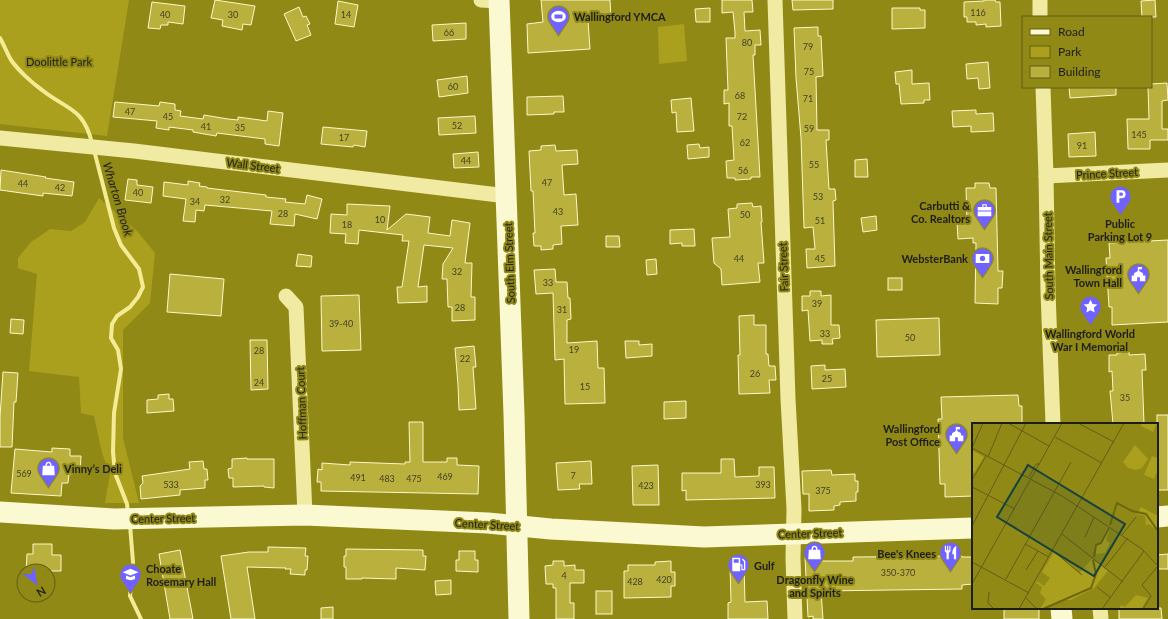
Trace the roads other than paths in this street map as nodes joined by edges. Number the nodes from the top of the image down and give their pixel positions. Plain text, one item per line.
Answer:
1 (493, 0) edge
2 (774, 0) edge
3 (1040, 0) edge
4 (1040, 16) edge
5 (1043, 88) edge
6 (0, 138) edge
7 (1168, 170) edge
8 (1046, 176) junction
9 (507, 196) junction
10 (286, 296) dead end
11 (1053, 423) edge
12 (0, 512) edge
13 (305, 515) junction
14 (1168, 516) edge
15 (1158, 517) edge
16 (517, 526) junction
17 (972, 528) edge
18 (794, 534) junction
19 (1061, 609) edge
20 (1100, 609) edge
21 (519, 619) edge
22 (795, 619) edge
23 (1062, 619) edge
24 (1101, 619) edge

1 - 9 main road, South Elm Street
2 - 18 street, Fair Street
3 - 4 street
5 - 8 street, South Main Street
6 - 9 street, Wall Street
7 - 8 street, Prince Street
8 - 11 street, South Main Street
9 - 16 main road, South Elm Street
10 - 13 street, Hoffman Court
12 - 13 main road, Center Street
13 - 16 main road, Center Street
14 - 15 main road
16 - 18 main road, Center Street
16 - 21 main road, South Elm Street
17 - 18 main road, Center Street
18 - 22 street, Fair Street
19 - 23 main road
20 - 24 street

